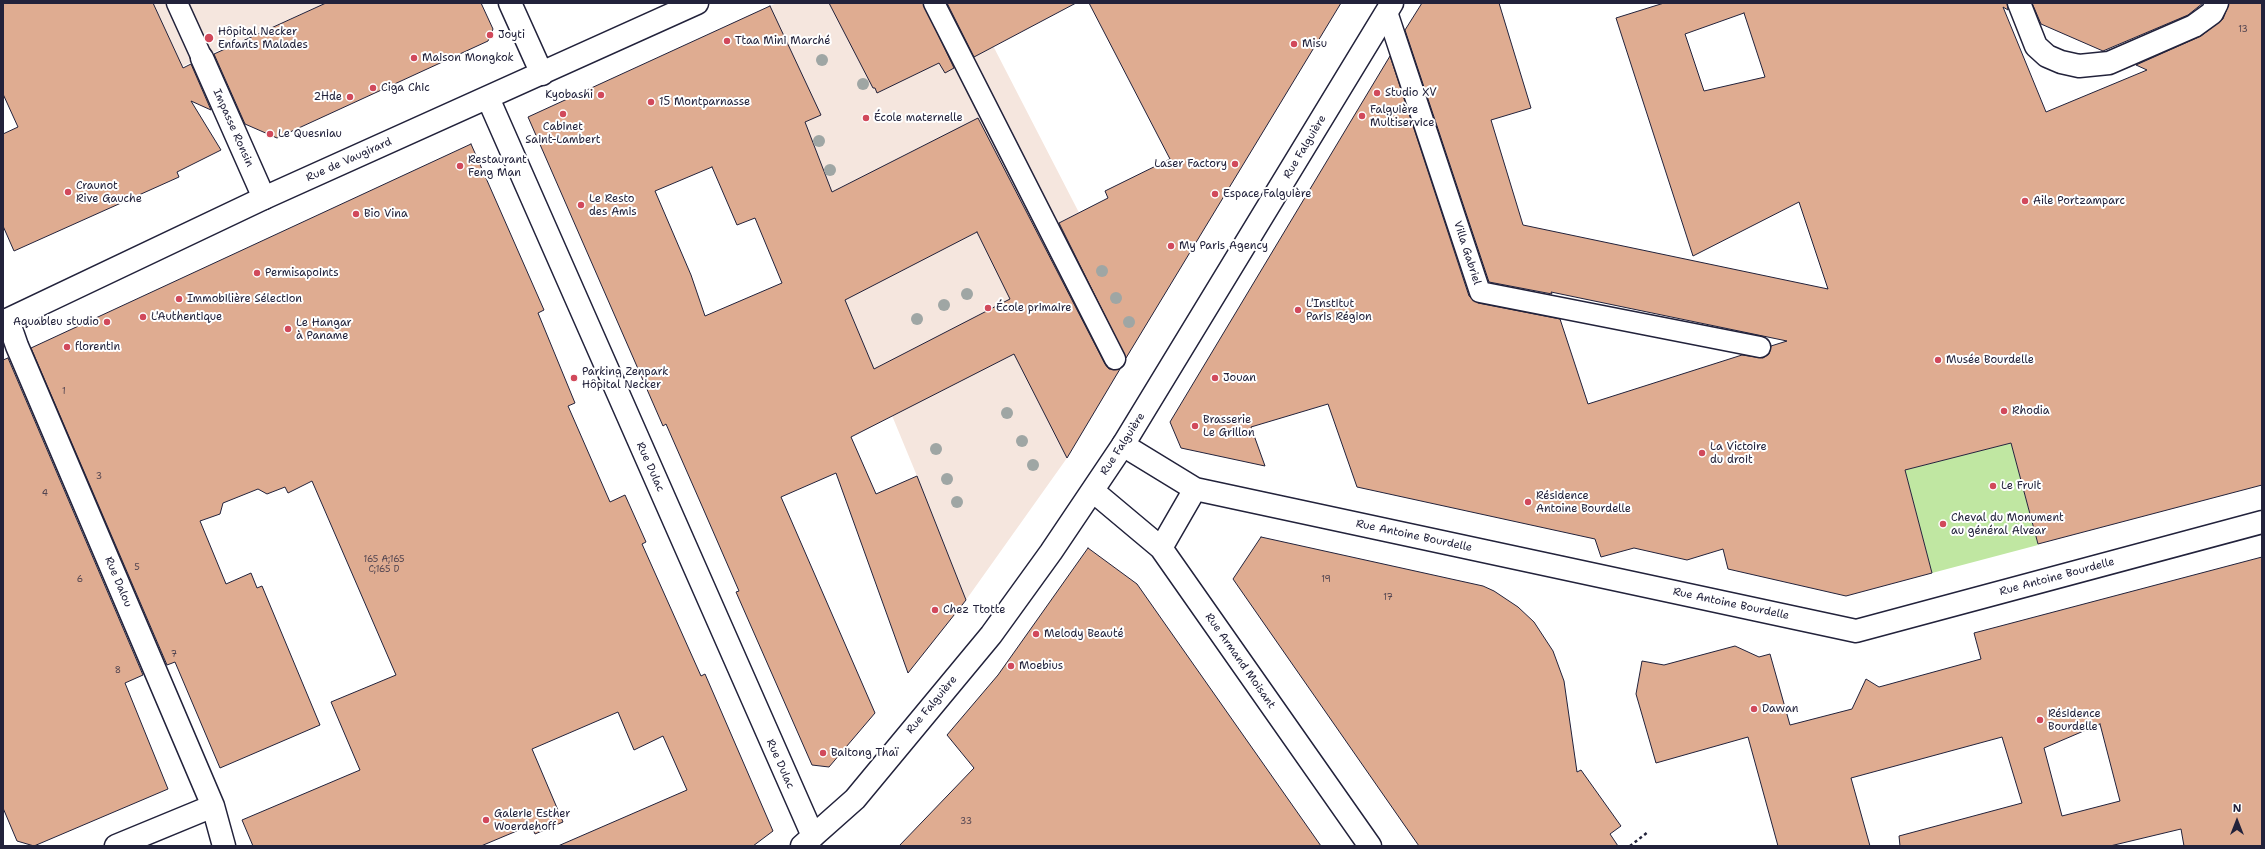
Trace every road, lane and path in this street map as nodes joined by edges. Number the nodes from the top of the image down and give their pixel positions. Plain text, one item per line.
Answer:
1 (177, 3) edge
2 (510, 3) edge
3 (697, 3) edge
4 (934, 3) edge
5 (2019, 3) edge
6 (2217, 3) edge
7 (1390, 7) edge
8 (202, 58) joint
9 (542, 74) junction
10 (488, 98) junction
11 (264, 198) junction
12 (5, 321) edge
13 (1760, 347) dead end
14 (1115, 359) dead end
15 (1124, 445) junction
16 (1195, 490) junction
17 (1093, 491) junction
18 (2262, 522) edge
19 (1161, 548) junction
20 (213, 806) junction
21 (1648, 832) dead end
22 (807, 841) edge
23 (116, 846) edge
24 (224, 846) edge
25 (1370, 846) edge
26 (1630, 846) edge

1 - 8 lane
2 - 9 street
3 - 9 street, Rue de Vaugirard
4 - 14 lane
5 - 6 street
7 - 13 lane, Villa Gabriel
7 - 15 street, Rue Falguière
8 - 11 street, Impasse Ronsin
9 - 10 street, Rue de Vaugirard
10 - 11 street, Rue de Vaugirard
10 - 22 street, Rue Dulac
11 - 12 street, Rue de Vaugirard
12 - 20 street, Rue Dalou
15 - 16 street, Rue Antoine Bourdelle
15 - 17 street, Rue Falguière
16 - 18 street, Rue Antoine Bourdelle
16 - 19 street
17 - 19 street, Rue Armand Moisant
17 - 22 street, Rue Falguière
19 - 25 street, Rue Armand Moisant
20 - 23 street
20 - 24 street, Rue Dalou
21 - 26 path

